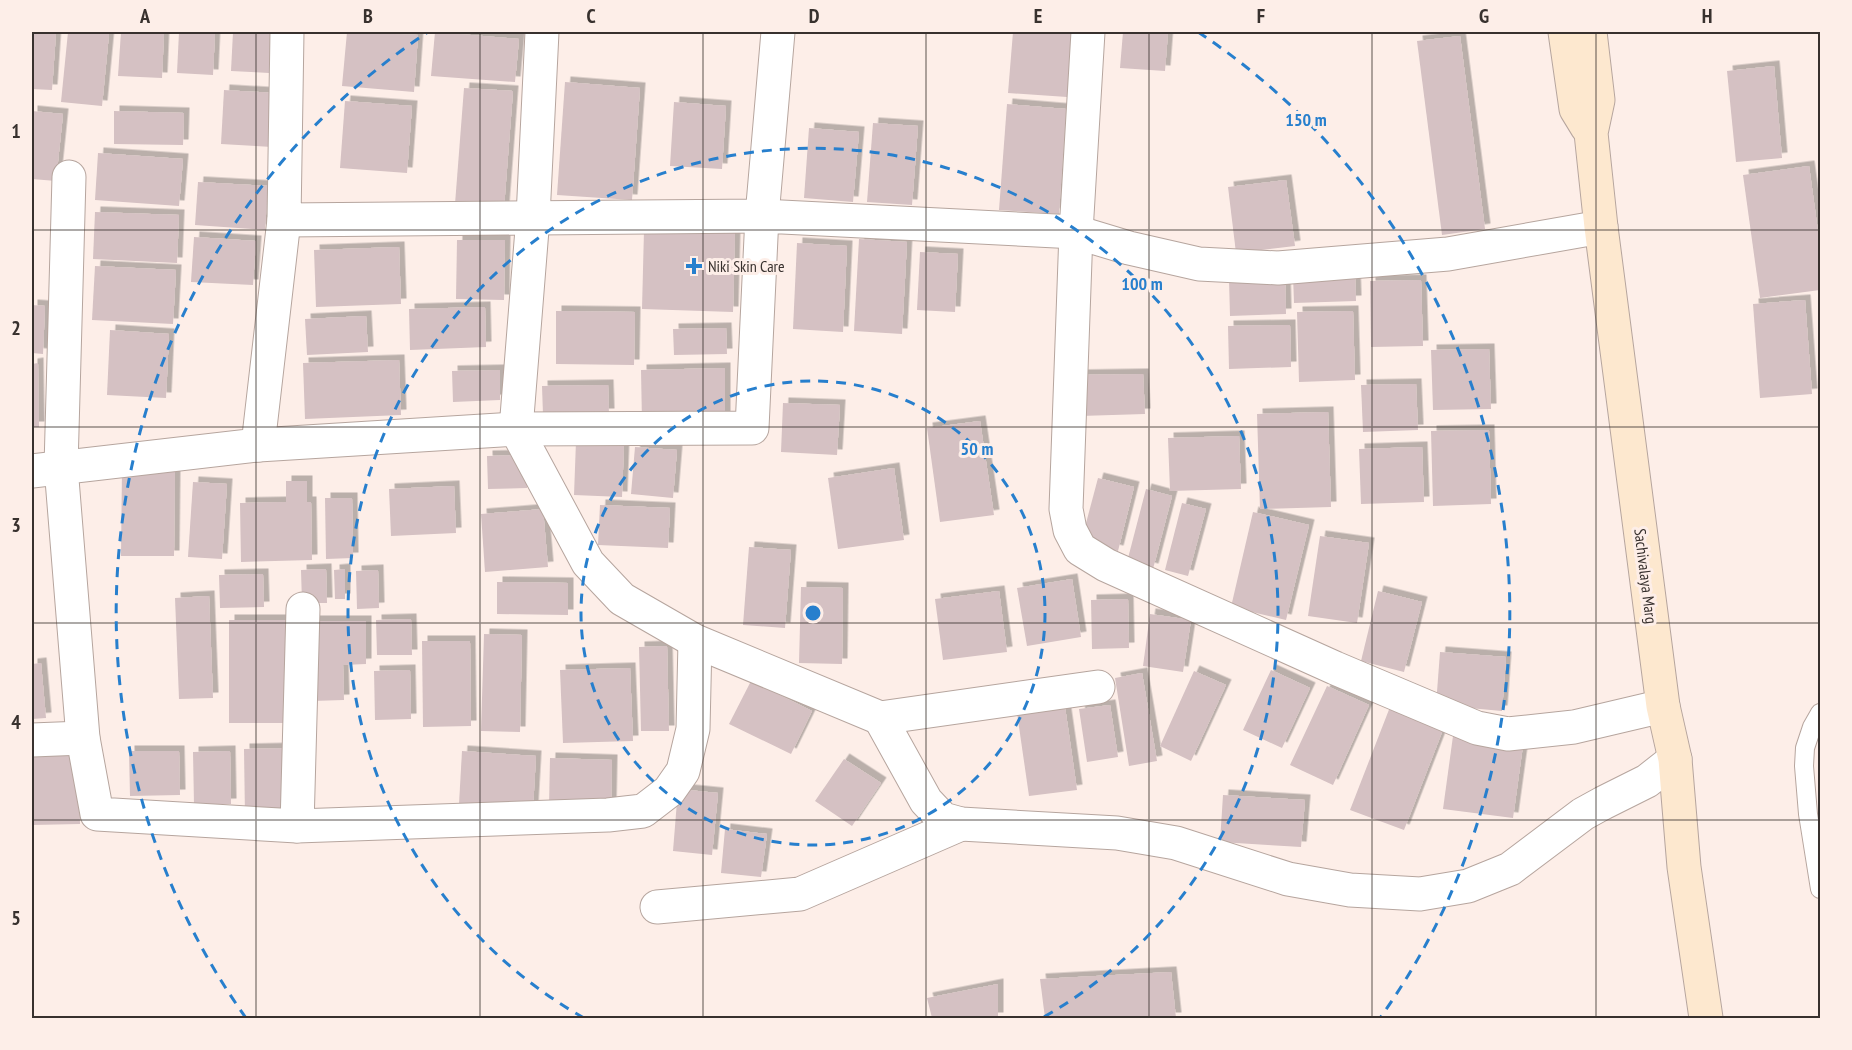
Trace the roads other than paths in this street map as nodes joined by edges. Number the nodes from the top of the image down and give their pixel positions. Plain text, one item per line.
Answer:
1 (287, 32) edge
2 (542, 32) edge
3 (778, 32) edge
4 (1088, 32) edge
5 (1565, 32) edge
6 (1590, 32) edge
7 (1591, 133) junction
8 (69, 177) dead end
9 (762, 216) junction
10 (533, 217) junction
11 (284, 220) junction
12 (1601, 226) junction
13 (1076, 232) junction
14 (516, 429) junction
15 (258, 445) junction
16 (46, 469) edge
17 (303, 609) dead end
18 (695, 641) junction
19 (1098, 687) dead end
20 (1663, 706) junction
21 (1821, 713) edge
22 (880, 718) junction
23 (83, 738) junction
24 (32, 740) edge
25 (1675, 759) junction
26 (961, 824) junction
27 (297, 826) junction
28 (1821, 888) edge
29 (657, 907) dead end
30 (1706, 1018) edge

1 - 11 street
2 - 10 street
3 - 9 street
4 - 13 street
5 - 7 main road, Sachivalaya Marg
6 - 7 main road, Sachivalaya Marg
7 - 12 main road, Sachivalaya Marg
8 - 16 street
9 - 10 street
9 - 13 street
9 - 14 street
10 - 11 street
10 - 14 street
11 - 15 street
12 - 13 street
12 - 20 main road, Sachivalaya Marg
13 - 20 street
14 - 15 street
14 - 18 street
15 - 16 street
16 - 23 street
17 - 27 street
18 - 22 street
18 - 27 street
19 - 22 street
20 - 25 main road, Sachivalaya Marg
21 - 28 lane
22 - 26 street
23 - 24 street
23 - 27 street
25 - 26 street
25 - 30 main road, Sachivalaya Marg
26 - 29 street

